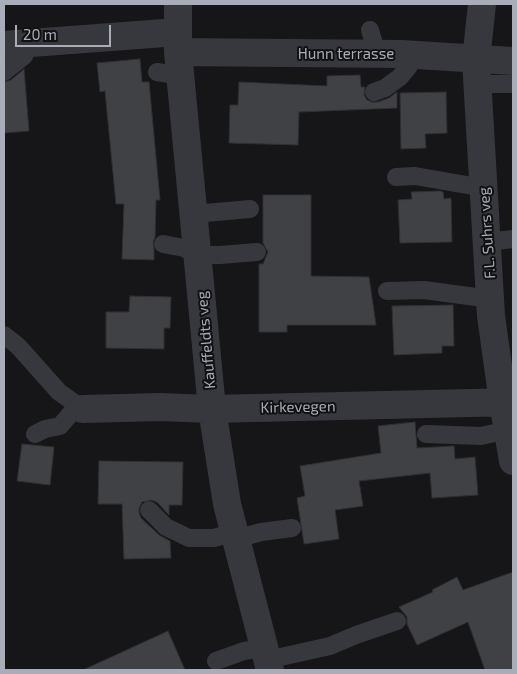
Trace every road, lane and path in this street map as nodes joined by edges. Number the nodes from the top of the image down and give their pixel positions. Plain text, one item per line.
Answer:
1 (178, 4) edge
2 (482, 4) edge
3 (16, 44) edge
4 (414, 55) junction
5 (174, 58) junction
6 (513, 61) edge
7 (4, 72) edge
8 (477, 72) junction
9 (513, 84) edge
10 (374, 92) dead end
11 (396, 177) dead end
12 (484, 188) junction
13 (250, 209) dead end
14 (194, 214) junction
15 (500, 241) edge
16 (162, 244) dead end
17 (257, 252) dead end
18 (198, 255) junction
19 (387, 291) dead end
20 (491, 299) junction
21 (4, 335) edge
22 (508, 402) edge
23 (80, 407) junction
24 (212, 409) junction
25 (508, 430) junction
26 (35, 434) dead end
27 (426, 434) dead end
28 (513, 461) edge
29 (149, 510) dead end
30 (292, 528) dead end
31 (235, 536) junction
32 (397, 621) dead end
33 (267, 659) edge
34 (216, 661) dead end

1 - 5 street, Kauffeldts veg
2 - 8 street, F.L. Suhrs veg
3 - 5 street, Hunn terrasse
3 - 7 lane
4 - 5 street, Hunn terrasse
4 - 8 street, Hunn terrasse
4 - 10 lane
5 - 14 street, Kauffeldts veg
6 - 8 street, Hunn terrasse
8 - 9 lane
8 - 12 street, F.L. Suhrs veg
11 - 12 lane
12 - 15 street, F.L. Suhrs veg
13 - 14 lane
14 - 18 street, Kauffeldts veg
15 - 20 street, F.L. Suhrs veg
16 - 18 lane
17 - 18 lane
18 - 24 street, Kauffeldts veg
19 - 20 lane
20 - 22 street, F.L. Suhrs veg
21 - 23 lane
22 - 24 street, Kirkevegen
22 - 25 street, F.L. Suhrs veg
23 - 24 street, Kirkevegen
23 - 26 lane
24 - 31 street, Kauffeldts veg
25 - 27 lane
25 - 28 street, F.L. Suhrs veg
29 - 31 lane
30 - 31 lane
31 - 33 street, Kauffeldts veg
32 - 33 lane
33 - 34 lane

